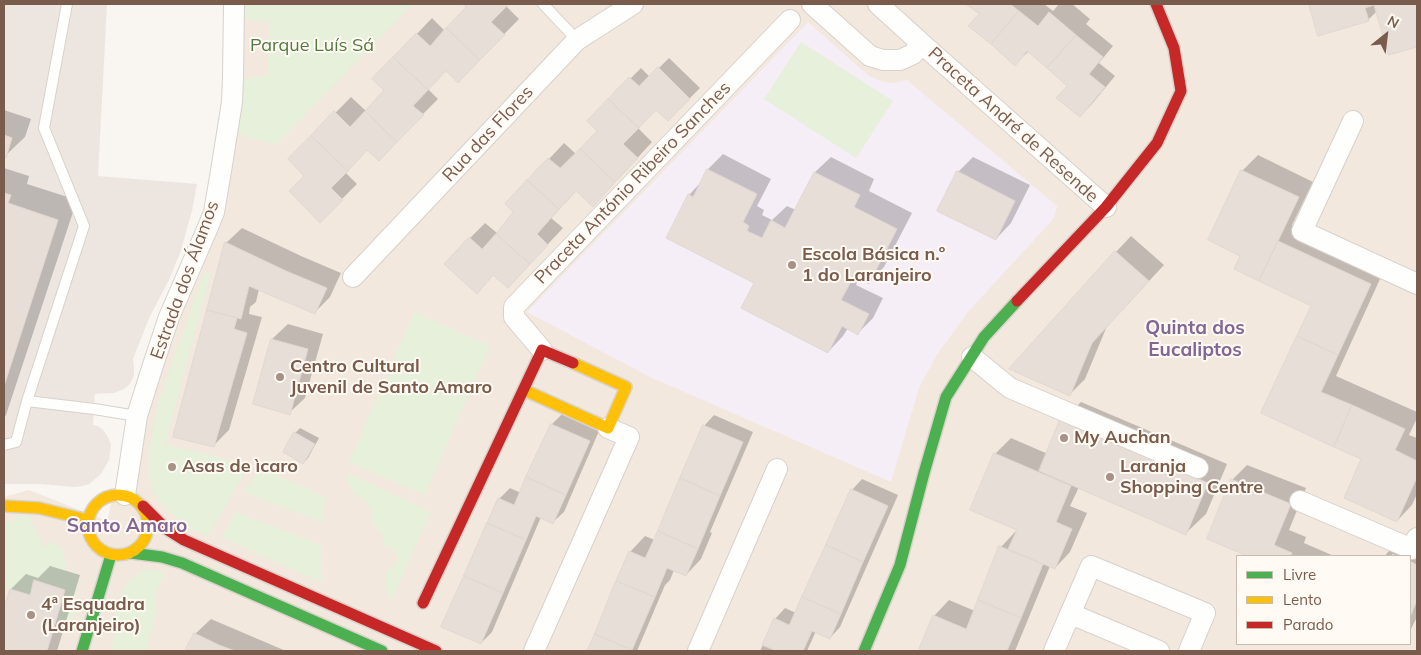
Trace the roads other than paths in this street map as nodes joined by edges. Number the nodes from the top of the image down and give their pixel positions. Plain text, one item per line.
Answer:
1 (67, 4) edge
2 (234, 4) edge
3 (543, 4) edge
4 (633, 4) edge
5 (812, 4) edge
6 (878, 4) edge
7 (1156, 4) edge
8 (790, 20) dead end
9 (577, 40) junction
10 (921, 43) junction
11 (1353, 121) dead end
12 (1106, 207) junction
13 (353, 276) dead end
14 (1417, 284) edge
15 (542, 350) junction
16 (972, 357) junction
17 (524, 390) junction
18 (28, 401) junction
19 (137, 416) junction
20 (608, 428) junction
21 (4, 445) edge
22 (1198, 468) dead end
23 (777, 469) dead end
24 (125, 495) junction
25 (1300, 501) dead end
26 (4, 506) edge
27 (143, 506) junction
28 (88, 520) junction
29 (1417, 538) edge
30 (131, 553) junction
31 (111, 555) junction
32 (423, 603) dead end
33 (1071, 614) junction
34 (386, 630) junction
35 (82, 651) edge
36 (379, 651) edge
37 (436, 651) edge
38 (534, 651) edge
39 (698, 651) edge
40 (864, 651) edge
41 (1054, 651) edge
42 (1159, 651) edge
43 (1189, 651) edge

1 - 18 lane
2 - 19 street, Estrada dos Álamos
3 - 9 lane
4 - 9 street, Rua das Flores
5 - 10 street, Praceta André de Resende
6 - 10 street, Praceta André de Resende
7 - 12 street
8 - 15 street, Praceta António Ribeiro Sanches
9 - 13 street, Rua das Flores
10 - 12 street, Praceta André de Resende
11 - 14 street
12 - 16 street
15 - 17 street
15 - 20 street, Praceta António Ribeiro Sanches
16 - 22 street
16 - 40 street
17 - 20 street
17 - 32 street
18 - 19 lane
18 - 21 lane
19 - 24 street, Estrada dos Álamos
20 - 38 street
23 - 39 street
24 - 27 street
24 - 28 street
25 - 29 street
26 - 28 street
27 - 30 street
27 - 34 street
28 - 31 street
30 - 31 street
30 - 36 street
31 - 35 street
33 - 41 street
33 - 42 street
33 - 43 street
34 - 36 street
34 - 37 street

